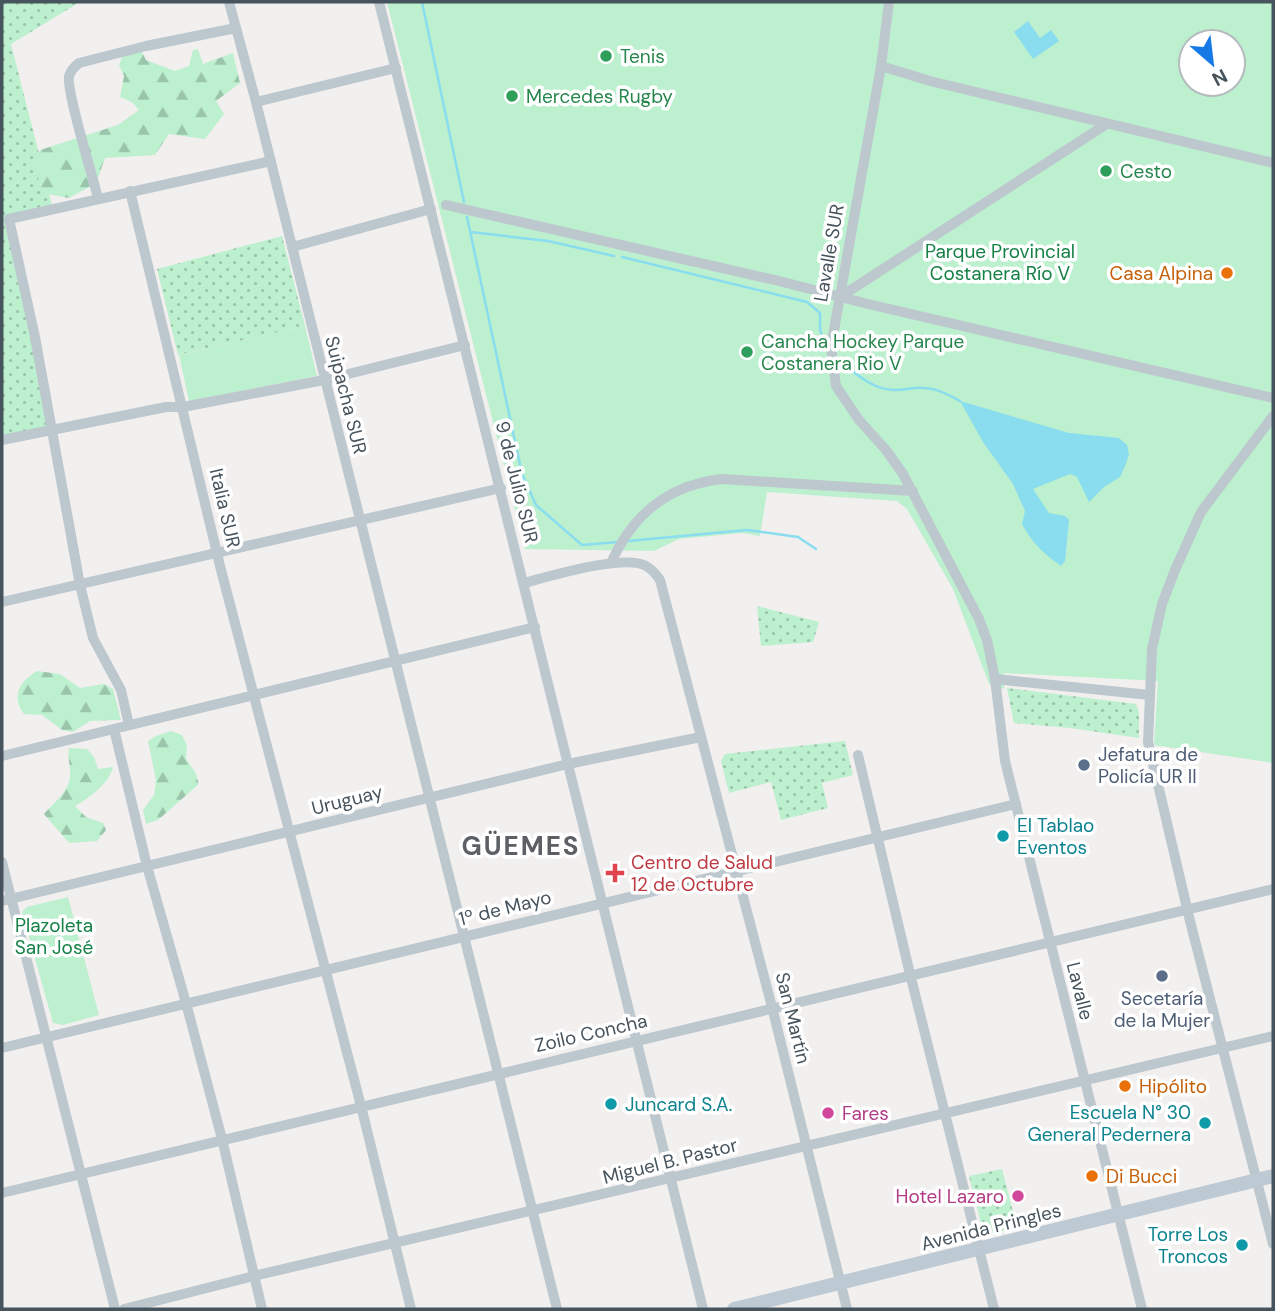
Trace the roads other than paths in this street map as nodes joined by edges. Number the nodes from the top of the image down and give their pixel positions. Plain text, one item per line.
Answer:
1 (229, 2) edge
2 (379, 2) edge
3 (889, 2) edge
4 (236, 28) junction
5 (881, 66) junction
6 (396, 68) junction
7 (256, 102) junction
8 (1105, 125) junction
9 (271, 161) junction
10 (1273, 163) edge
11 (130, 191) junction
12 (98, 198) junction
13 (446, 205) dead end
14 (431, 209) junction
15 (292, 247) junction
16 (840, 297) junction
17 (465, 345) junction
18 (324, 380) junction
19 (1273, 398) edge
20 (183, 407) junction
21 (1273, 416) edge
22 (51, 429) junction
23 (2, 440) edge
24 (501, 488) junction
25 (913, 491) junction
26 (360, 521) junction
27 (218, 554) junction
28 (611, 563) junction
29 (524, 583) junction
30 (80, 585) junction
31 (2, 602) edge
32 (535, 627) junction
33 (394, 661) junction
34 (995, 679) junction
35 (254, 695) junction
36 (1150, 695) junction
37 (129, 725) junction
38 (114, 729) junction
39 (701, 737) junction
40 (858, 755) dead end
41 (2, 756) edge
42 (568, 764) junction
43 (429, 798) junction
44 (1016, 804) junction
45 (289, 831) junction
46 (879, 836) junction
47 (2, 862) edge
48 (147, 866) junction
49 (736, 870) junction
50 (1273, 889) edge
51 (6, 900) edge
52 (602, 902) junction
53 (1188, 909) junction
54 (463, 936) junction
55 (1049, 941) junction
56 (325, 969) junction
57 (910, 974) junction
58 (186, 1003) junction
59 (772, 1007) junction
60 (1273, 1036) edge
61 (47, 1037) junction
62 (636, 1040) junction
63 (2, 1048) edge
64 (1224, 1048) junction
65 (497, 1073) junction
66 (1084, 1080) junction
67 (360, 1106) junction
68 (945, 1115) junction
69 (222, 1139) junction
70 (807, 1146) junction
71 (81, 1173) junction
72 (1273, 1176) edge
73 (671, 1179) junction
74 (1257, 1180) junction
75 (2, 1193) edge
76 (533, 1212) junction
77 (1118, 1215) junction
78 (394, 1244) junction
79 (1273, 1244) edge
80 (979, 1250) junction
81 (254, 1276) junction
82 (840, 1284) junction
83 (115, 1309) edge
84 (124, 1309) edge
85 (262, 1309) edge
86 (411, 1309) edge
87 (557, 1309) edge
88 (703, 1309) edge
89 (734, 1309) edge
90 (847, 1309) edge
91 (994, 1309) edge
92 (1142, 1309) edge

1 - 4 street, Suipacha SUR
2 - 6 street
3 - 5 street, Lavalle SUR
4 - 7 street, Suipacha SUR
4 - 12 street
5 - 8 street
5 - 16 street, Lavalle SUR
6 - 7 street
6 - 14 street
7 - 9 street, Suipacha SUR
8 - 10 street
8 - 16 street
9 - 11 street
9 - 15 street, Suipacha SUR
11 - 12 street
11 - 20 street, Italia SUR
12 - 22 street
13 - 16 street
14 - 15 street
14 - 17 street, 9 de Julio SUR
15 - 18 street, Suipacha SUR
16 - 19 street
16 - 25 street, Lavalle SUR
17 - 18 street
17 - 24 street, 9 de Julio SUR
18 - 20 street
18 - 26 street, Suipacha SUR
20 - 22 street
20 - 27 street, Italia SUR
21 - 36 street
22 - 23 street
22 - 30 street
24 - 26 street
24 - 29 street, 9 de Julio SUR
25 - 28 street
25 - 34 street, Lavalle SUR
26 - 27 street
26 - 33 street, Suipacha SUR
27 - 30 street
27 - 35 street, Italia SUR
28 - 29 street
28 - 39 street, San Martín
29 - 32 street, 9 de Julio SUR
30 - 31 street
30 - 37 street
32 - 33 street
32 - 42 street, 9 de Julio SUR
33 - 35 street
33 - 43 street, Suipacha SUR
34 - 36 street
34 - 44 street, Lavalle
35 - 37 street
35 - 45 street, Italia SUR
36 - 53 street
37 - 38 street
38 - 41 street
38 - 48 street
39 - 42 street, Uruguay
39 - 49 street, San Martín
40 - 46 street
42 - 43 street, Uruguay
42 - 52 street, 9 de Julio SUR
43 - 45 street, Uruguay
43 - 54 street, Suipacha SUR
44 - 46 street, 1º de Mayo
44 - 55 street, Lavalle
45 - 48 street, Uruguay
45 - 56 street, Italia SUR
46 - 49 street, 1º de Mayo
46 - 57 street
47 - 51 street
48 - 51 street, Uruguay
48 - 58 street
49 - 52 street, 1º de Mayo
49 - 59 street, San Martín
50 - 53 street, Zoilo Concha
51 - 61 street
52 - 54 street, 1º de Mayo
52 - 62 street, 9 de Julio SUR
53 - 55 street, Zoilo Concha
53 - 64 street
54 - 56 street, 1º de Mayo
54 - 65 street, Suipacha SUR
55 - 57 street, Zoilo Concha
55 - 66 street, Lavalle
56 - 58 street, 1º de Mayo
56 - 67 street, Italia SUR
57 - 59 street, Zoilo Concha
57 - 68 street
58 - 61 street, 1º de Mayo
58 - 69 street
59 - 62 street, Zoilo Concha
59 - 70 street, San Martín
60 - 64 street, Miguel B. Pastor
61 - 63 street, 1º de Mayo
61 - 71 street
62 - 65 street, Zoilo Concha
62 - 73 street, 9 de Julio SUR
64 - 66 street, Miguel B. Pastor
64 - 74 street
65 - 67 street, Zoilo Concha
65 - 76 street, Suipacha SUR
66 - 68 street, Miguel B. Pastor
66 - 77 street, Lavalle
67 - 69 street, Zoilo Concha
67 - 78 street, Italia SUR
68 - 70 street, Miguel B. Pastor
68 - 80 street
69 - 71 street, Zoilo Concha
69 - 81 street
70 - 73 street, Miguel B. Pastor
70 - 82 street, San Martín
71 - 75 street, Zoilo Concha
71 - 83 street
72 - 74 main road, Avenida Pringles
73 - 76 street, Miguel B. Pastor
73 - 88 street, 9 de Julio SUR
74 - 77 main road, Avenida Pringles
74 - 79 street
76 - 78 street, Miguel B. Pastor
76 - 87 street, Suipacha SUR
77 - 80 main road, Avenida Pringles
77 - 92 street, Lavalle
78 - 81 street, Miguel B. Pastor
78 - 86 street, Italia SUR
80 - 82 main road, Avenida Pringles
80 - 91 street
81 - 84 street, Miguel B. Pastor
81 - 85 street
82 - 89 main road, Avenida Pringles
82 - 90 street, San Martín

